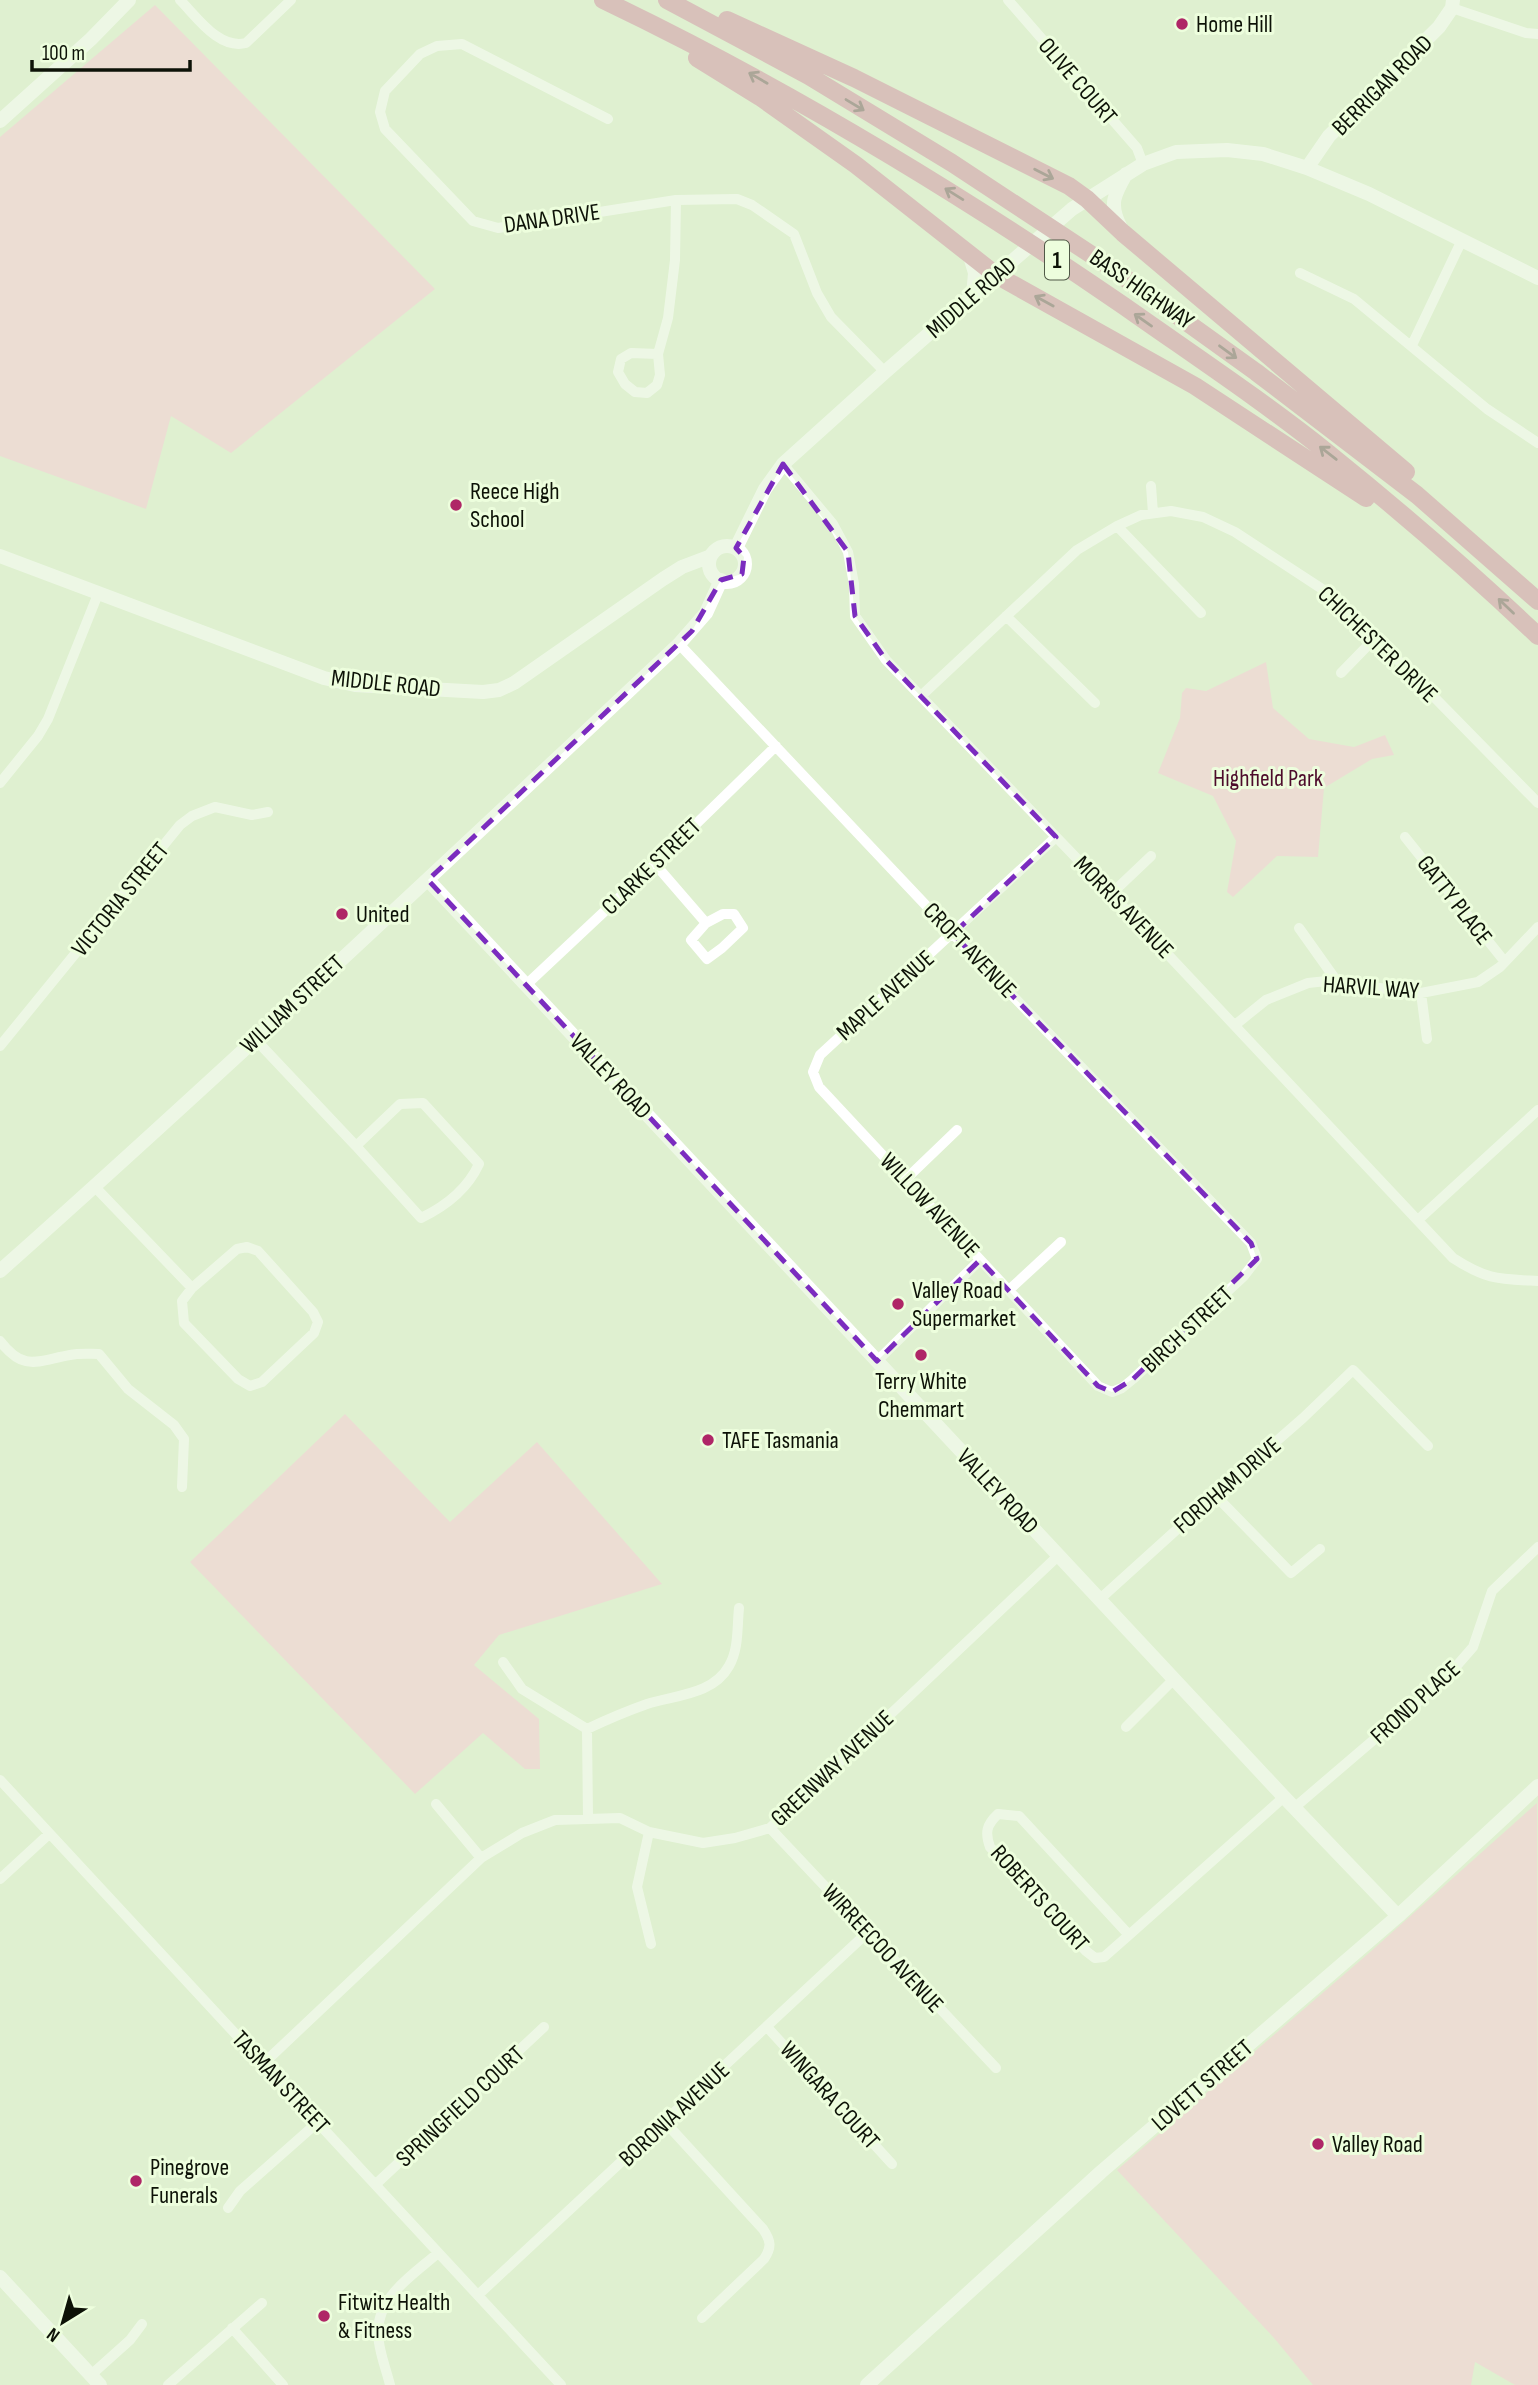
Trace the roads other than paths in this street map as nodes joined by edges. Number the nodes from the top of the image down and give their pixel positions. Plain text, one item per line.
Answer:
1 (129, 0) edge
2 (180, 0) edge
3 (291, 0) edge
4 (604, 0) edge
5 (667, 0) edge
6 (678, 0) edge
7 (1008, 0) edge
8 (1452, 4) edge
9 (1538, 34) edge
10 (608, 119) dead end
11 (0, 121) edge
12 (1143, 164) junction
13 (1307, 168) junction
14 (1127, 173) junction
15 (1087, 198) junction
16 (676, 200) junction
17 (1123, 233) junction
18 (1462, 240) junction
19 (970, 253) junction
20 (1300, 272) dead end
21 (996, 275) junction
22 (1538, 278) edge
23 (973, 296) junction
24 (1412, 345) junction
25 (658, 354) junction
26 (885, 372) junction
27 (1538, 443) edge
28 (783, 464) junction
29 (1151, 486) dead end
30 (1153, 513) junction
31 (1116, 526) junction
32 (736, 548) junction
33 (0, 556) edge
34 (711, 556) junction
35 (1474, 575) junction
36 (721, 580) junction
37 (98, 594) junction
38 (1538, 599) edge
39 (1201, 613) dead end
40 (1006, 617) junction
41 (1538, 636) edge
42 (1376, 638) junction
43 (679, 644) junction
44 (1341, 673) dead end
45 (921, 696) junction
46 (1095, 703) dead end
47 (776, 746) junction
48 (0, 783) edge
49 (1538, 803) edge
50 (268, 811) dead end
51 (1056, 837) junction
52 (1405, 837) dead end
53 (1151, 856) dead end
54 (655, 864) junction
55 (428, 880) junction
56 (1111, 894) junction
57 (706, 923) junction
58 (1538, 927) edge
59 (1299, 928) dead end
60 (953, 934) junction
61 (1505, 962) junction
62 (1336, 980) junction
63 (526, 985) junction
64 (1421, 993) junction
65 (1235, 1025) junction
66 (255, 1039) junction
67 (1427, 1039) dead end
68 (0, 1046) edge
69 (813, 1072) joint
70 (1538, 1110) edge
71 (957, 1130) dead end
72 (356, 1146) junction
73 (906, 1179) junction
74 (95, 1187) junction
75 (1418, 1220) junction
76 (1061, 1242) dead end
77 (1256, 1259) joint
78 (980, 1260) junction
79 (0, 1271) edge
80 (1538, 1281) edge
81 (192, 1288) junction
82 (1009, 1290) junction
83 (0, 1341) edge
84 (877, 1361) junction
85 (1112, 1392) joint
86 (1428, 1446) dead end
87 (182, 1487) dead end
88 (1214, 1495) junction
89 (1538, 1547) edge
90 (1320, 1549) dead end
91 (1059, 1555) junction
92 (1100, 1599) junction
93 (738, 1608) dead end
94 (503, 1662) dead end
95 (1174, 1679) junction
96 (1126, 1727) dead end
97 (587, 1730) junction
98 (0, 1780) edge
99 (1538, 1786) edge
100 (1289, 1802) junction
101 (436, 1804) dead end
102 (588, 1819) junction
103 (770, 1828) junction
104 (649, 1832) junction
105 (50, 1834) junction
106 (481, 1858) junction
107 (0, 1879) edge
108 (1398, 1916) junction
109 (868, 1932) junction
110 (1129, 1935) junction
111 (651, 1944) dead end
112 (544, 2027) dead end
113 (767, 2027) junction
114 (264, 2063) junction
115 (996, 2068) dead end
116 (318, 2122) junction
117 (665, 2122) junction
118 (892, 2164) dead end
119 (376, 2184) junction
120 (228, 2208) dead end
121 (438, 2253) junction
122 (0, 2277) edge
123 (478, 2295) junction
124 (262, 2303) dead end
125 (702, 2319) dead end
126 (142, 2324) dead end
127 (232, 2328) junction
128 (96, 2380) edge
129 (173, 2383) edge
130 (283, 2385) edge
131 (390, 2385) edge
132 (561, 2385) edge
133 (867, 2385) edge

1 - 11 street
2 - 3 street
4 - 19 highway
35 -> 4 highway, BASS HIGHWAY / 1
5 -> 38 highway, BASS HIGHWAY / 1
6 -> 15 highway
7 - 12 street, OLIVE COURT
8 - 9 street
8 - 13 street, BERRIGAN ROAD
10 - 16 street, DANA DRIVE
12 - 13 street, MIDDLE ROAD
12 - 14 street, MIDDLE ROAD
13 - 18 street, MIDDLE ROAD
14 - 15 street, MIDDLE ROAD
14 - 17 street
15 - 17 highway
15 - 21 street, MIDDLE ROAD
16 - 25 street
16 - 26 street, DANA DRIVE
17 - 38 highway
18 - 22 street, MIDDLE ROAD
18 - 24 street
19 - 21 highway
19 - 23 street
20 - 24 street
21 - 23 street, MIDDLE ROAD
35 -> 21 highway
23 - 26 street, MIDDLE ROAD
24 - 27 street
25 - 25 street
26 - 28 street, MIDDLE ROAD
28 - 32 street, MIDDLE ROAD
28 - 45 street, MORRIS AVENUE
29 - 30 street
30 - 31 street, CHICHESTER DRIVE
30 - 42 street, CHICHESTER DRIVE
31 - 39 street
31 - 40 street, CHICHESTER DRIVE
32 - 34 street
32 - 36 street
33 - 37 street, MIDDLE ROAD
34 - 36 street
34 - 37 street, MIDDLE ROAD
41 -> 35 highway, BASS HIGHWAY / 1
36 - 43 street, WILLIAM STREET
37 - 48 street
40 - 45 street, CHICHESTER DRIVE
40 - 46 street
42 - 44 street
42 - 49 street, CHICHESTER DRIVE
43 - 47 street, CROFT AVENUE
43 - 55 street, WILLIAM STREET
45 - 51 street, MORRIS AVENUE
47 - 54 street, CLARKE STREET
47 - 60 street, CROFT AVENUE
50 - 68 street, VICTORIA STREET
51 - 56 street, MORRIS AVENUE
51 - 60 street, MAPLE AVENUE
52 - 61 street, GATTY PLACE
53 - 56 street
54 - 57 street
54 - 63 street, CLARKE STREET
55 - 63 street, VALLEY ROAD
55 - 66 street, WILLIAM STREET
56 - 65 street, MORRIS AVENUE
57 - 57 street
58 - 61 street, HARVIL WAY
59 - 62 street
60 - 69 street, MAPLE AVENUE
60 - 77 street, CROFT AVENUE
61 - 64 street, HARVIL WAY
62 - 64 street, HARVIL WAY
62 - 65 street, HARVIL WAY
63 - 84 street, VALLEY ROAD
64 - 67 street
65 - 75 street, MORRIS AVENUE
66 - 72 street
66 - 74 street, WILLIAM STREET
69 - 73 street, WILLOW AVENUE
70 - 75 street
71 - 73 street
72 - 72 street
73 - 78 street, WILLOW AVENUE
74 - 79 street, WILLIAM STREET
74 - 81 street
75 - 80 street, MORRIS AVENUE
76 - 82 street
77 - 85 street, BIRCH STREET
78 - 82 street, WILLOW AVENUE
78 - 84 street
81 - 81 street
82 - 85 street, WILLOW AVENUE
83 - 87 street
84 - 91 street, VALLEY ROAD
86 - 88 street, FORDHAM DRIVE
88 - 90 street
88 - 92 street, FORDHAM DRIVE
89 - 100 street, FROND PLACE
91 - 92 street, VALLEY ROAD
91 - 103 street, GREENWAY AVENUE
92 - 95 street, VALLEY ROAD
93 - 97 street
94 - 97 street
95 - 96 street
95 - 100 street, VALLEY ROAD
97 - 102 street
98 - 105 street, TASMAN STREET
99 - 108 street, LOVETT STREET
100 - 108 street, VALLEY ROAD
100 - 110 street, ROBERTS COURT
101 - 106 street
102 - 104 street, GREENWAY AVENUE
102 - 106 street, GREENWAY AVENUE
103 - 104 street, GREENWAY AVENUE
103 - 109 street, WIRREECOO AVENUE
104 - 111 street
105 - 107 street
105 - 114 street, TASMAN STREET
106 - 114 street, GREENWAY AVENUE
108 - 133 street, LOVETT STREET
109 - 113 street, BORONIA AVENUE
109 - 115 street, WIRREECOO AVENUE
110 - 110 street, ROBERTS COURT
112 - 119 street, SPRINGFIELD COURT
113 - 117 street, BORONIA AVENUE
113 - 118 street, WINGARA COURT
114 - 116 street, TASMAN STREET
116 - 119 street, TASMAN STREET
116 - 120 street
117 - 123 street, BORONIA AVENUE
117 - 125 street
119 - 121 street, TASMAN STREET
121 - 123 street, TASMAN STREET
121 - 131 street
122 - 128 street
123 - 132 street, TASMAN STREET
124 - 127 street
126 - 128 street
127 - 129 street
127 - 130 street

